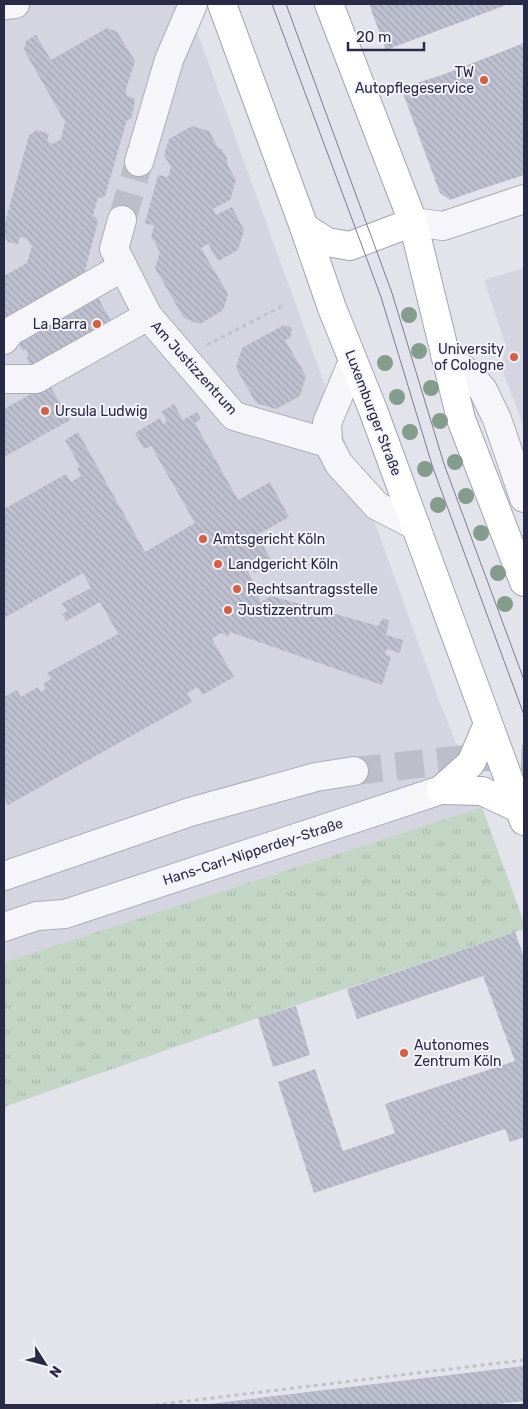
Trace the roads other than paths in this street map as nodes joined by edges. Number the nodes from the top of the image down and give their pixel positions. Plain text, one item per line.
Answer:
1 (15, 4) edge
2 (193, 4) edge
3 (222, 4) edge
4 (329, 4) edge
5 (4, 5) edge
6 (139, 162) tunnel mouth
7 (524, 199) edge
8 (122, 220) tunnel mouth
9 (413, 222) junction
10 (304, 227) junction
11 (123, 267) junction
12 (148, 316) junction
13 (4, 340) edge
14 (446, 356) junction
15 (353, 361) junction
16 (4, 380) edge
17 (328, 443) junction
18 (524, 498) edge
19 (416, 526) junction
20 (524, 582) edge
21 (488, 724) junction
22 (354, 771) tunnel mouth
23 (441, 790) junction
24 (522, 815) edge
25 (4, 876) edge
26 (65, 914) junction
27 (4, 928) edge
28 (4, 941) edge

1 - 5 street
2 - 6 street
3 - 10 main road, Luxemburger Straße
4 - 9 main road
7 - 9 street
8 - 11 street, Am Justizzentrum
9 - 10 main road
9 - 14 main road
10 - 15 main road, Luxemburger Straße
11 - 12 street, Am Justizzentrum
11 - 13 street
12 - 16 street, Am Justizzentrum
12 - 17 street, Am Justizzentrum
14 - 18 street
14 - 20 main road
15 - 17 street
15 - 19 main road, Luxemburger Straße
17 - 19 street
19 - 21 main road, Luxemburger Straße
21 - 23 main road
21 - 24 main road, Luxemburger Straße
22 - 25 street
23 - 24 main road
23 - 26 street, Hans-Carl-Nipperdey-Straße
26 - 27 street, Hans-Carl-Nipperdey-Straße
26 - 28 street, Hans-Carl-Nipperdey-Straße

